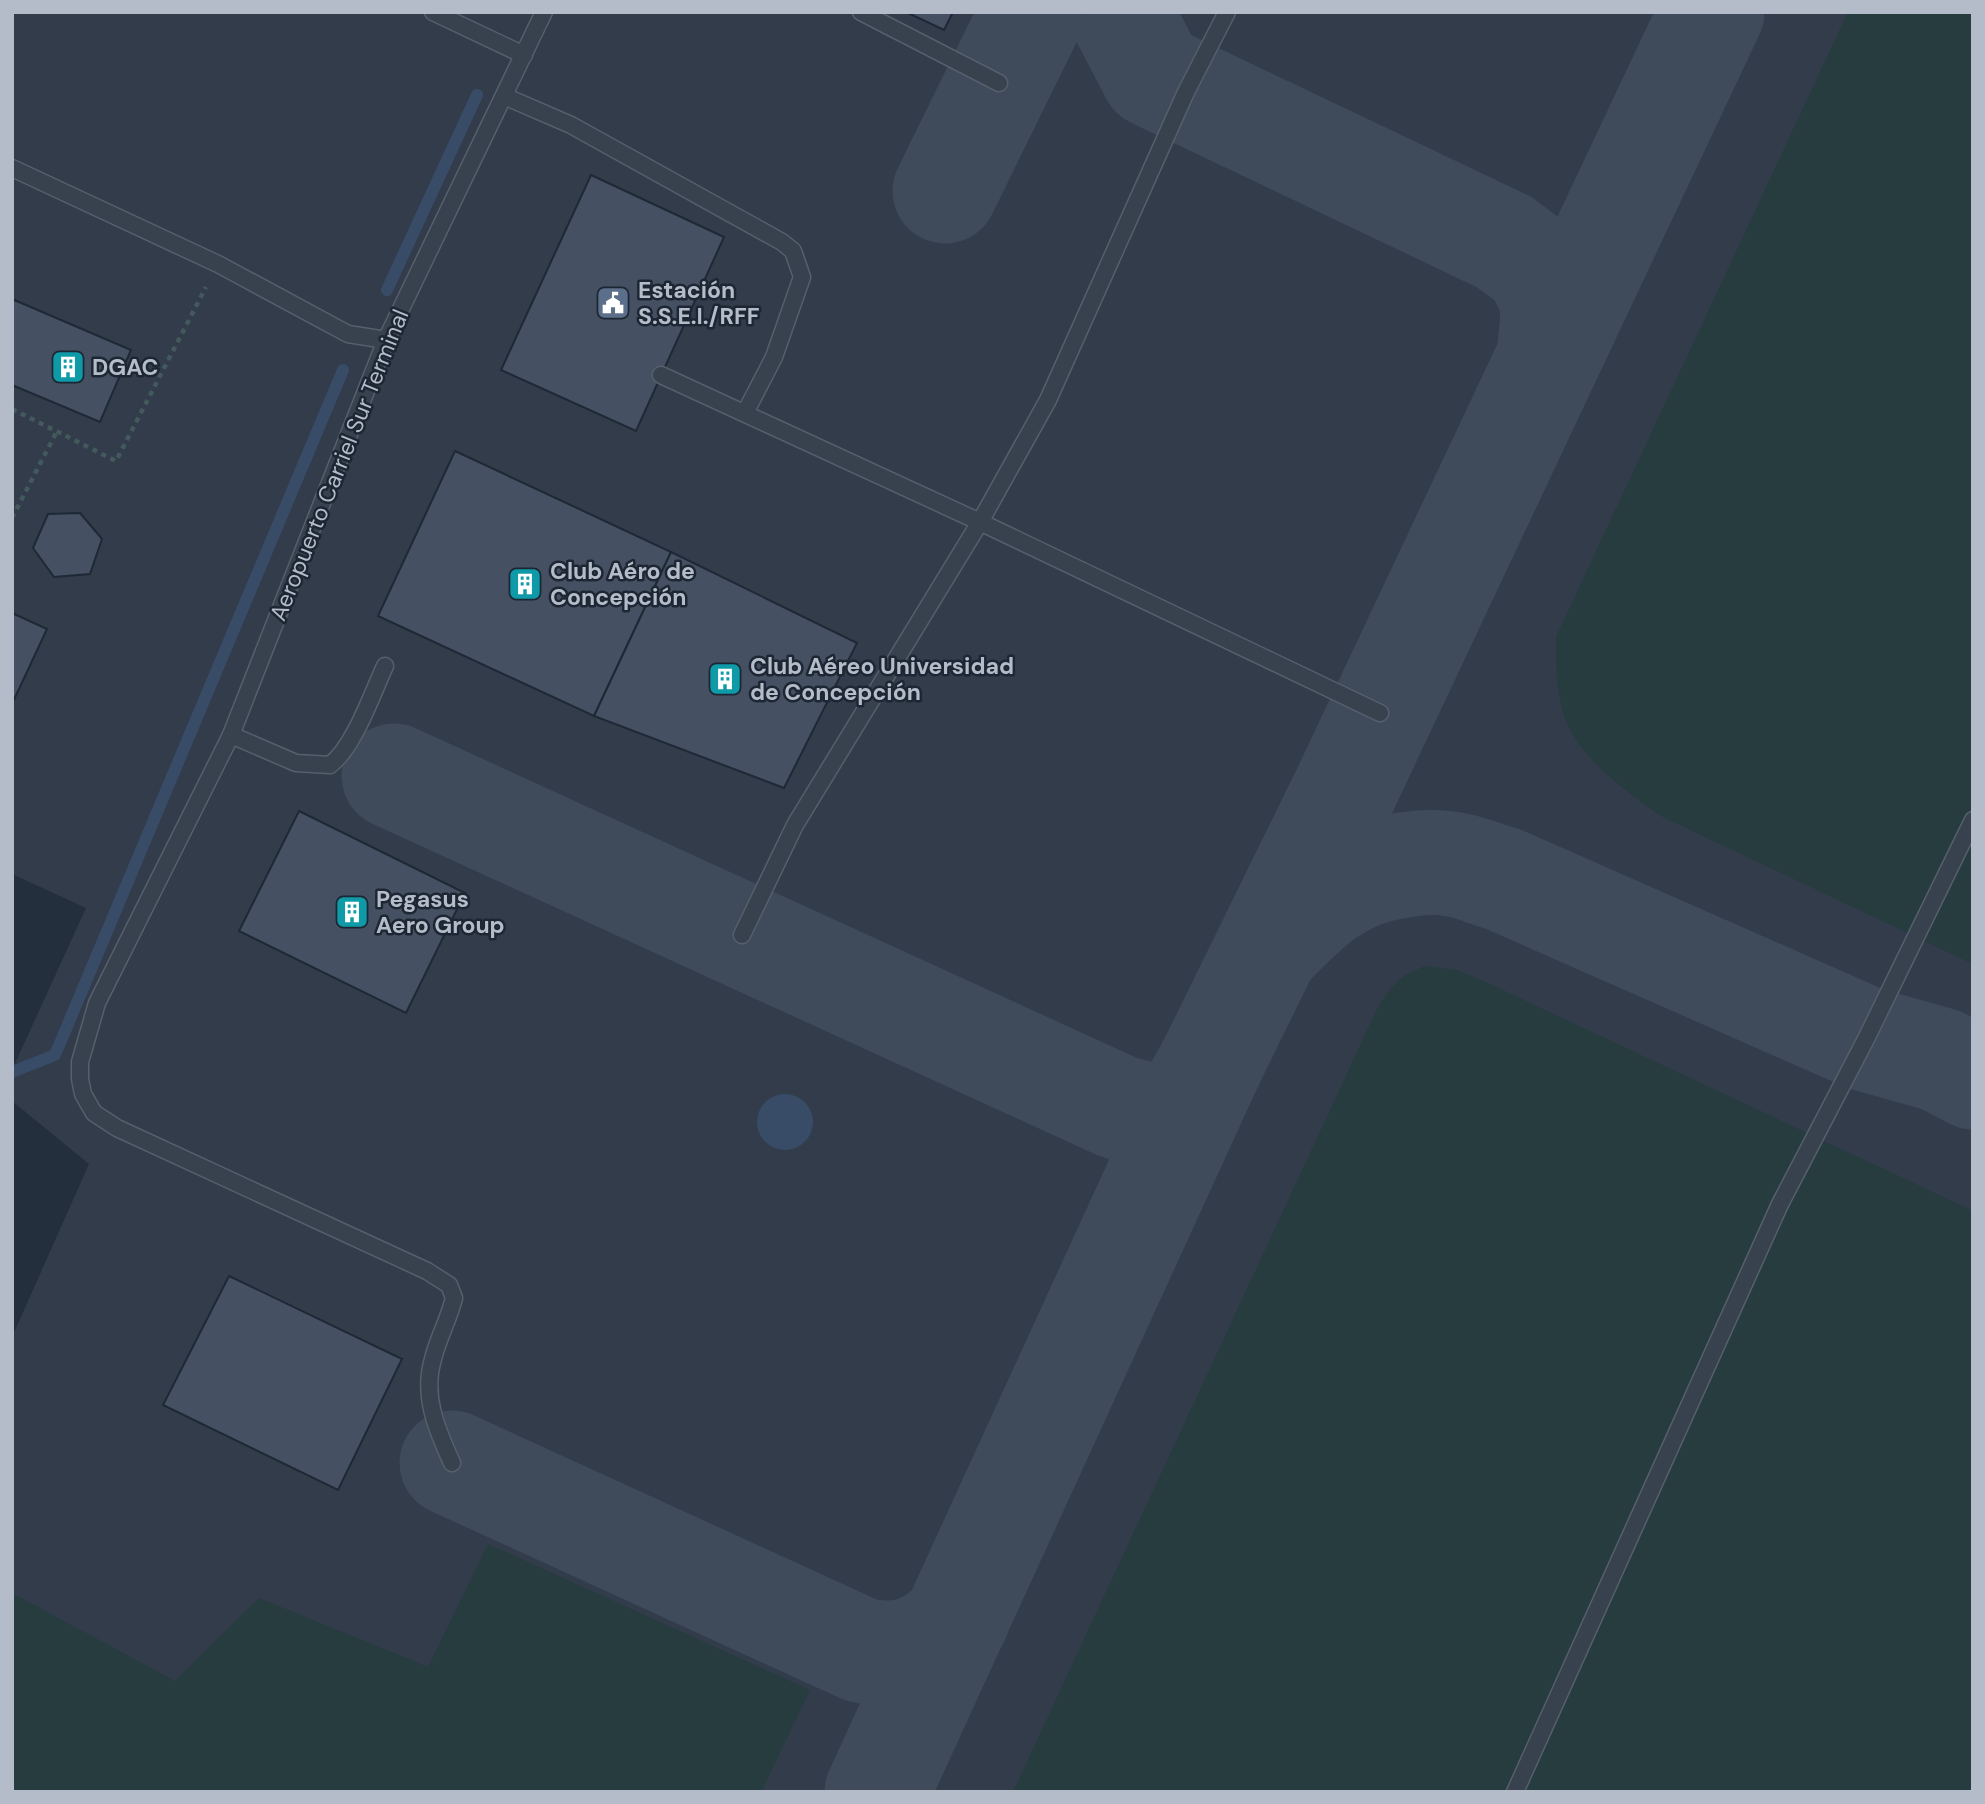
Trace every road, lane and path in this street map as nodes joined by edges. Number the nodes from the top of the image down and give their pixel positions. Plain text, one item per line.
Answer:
1 (433, 12) edge
2 (544, 12) edge
3 (861, 12) edge
4 (1227, 12) edge
5 (524, 55) junction
6 (999, 83) dead end
7 (505, 96) junction
8 (12, 168) edge
9 (218, 264) junction
10 (386, 340) junction
11 (661, 376) dead end
12 (12, 409) edge
13 (745, 413) junction
14 (57, 431) junction
15 (12, 518) edge
16 (980, 522) junction
17 (385, 666) dead end
18 (1380, 713) dead end
19 (231, 735) junction
20 (1973, 820) edge
21 (742, 934) dead end
22 (452, 1463) dead end
23 (1515, 1792) edge

1 - 5 lane
2 - 5 lane, Aeropuerto Carriel Sur Terminal
3 - 6 lane
4 - 16 lane
5 - 7 lane, Aeropuerto Carriel Sur Terminal
7 - 10 lane, Aeropuerto Carriel Sur Terminal
7 - 13 lane
8 - 9 lane
9 - 10 lane
9 - 14 path
10 - 19 lane, Aeropuerto Carriel Sur Terminal
11 - 13 lane
12 - 14 path
13 - 16 lane
14 - 15 path
16 - 18 lane
16 - 21 lane
17 - 19 lane
19 - 22 lane, Aeropuerto Carriel Sur Terminal
20 - 23 lane

